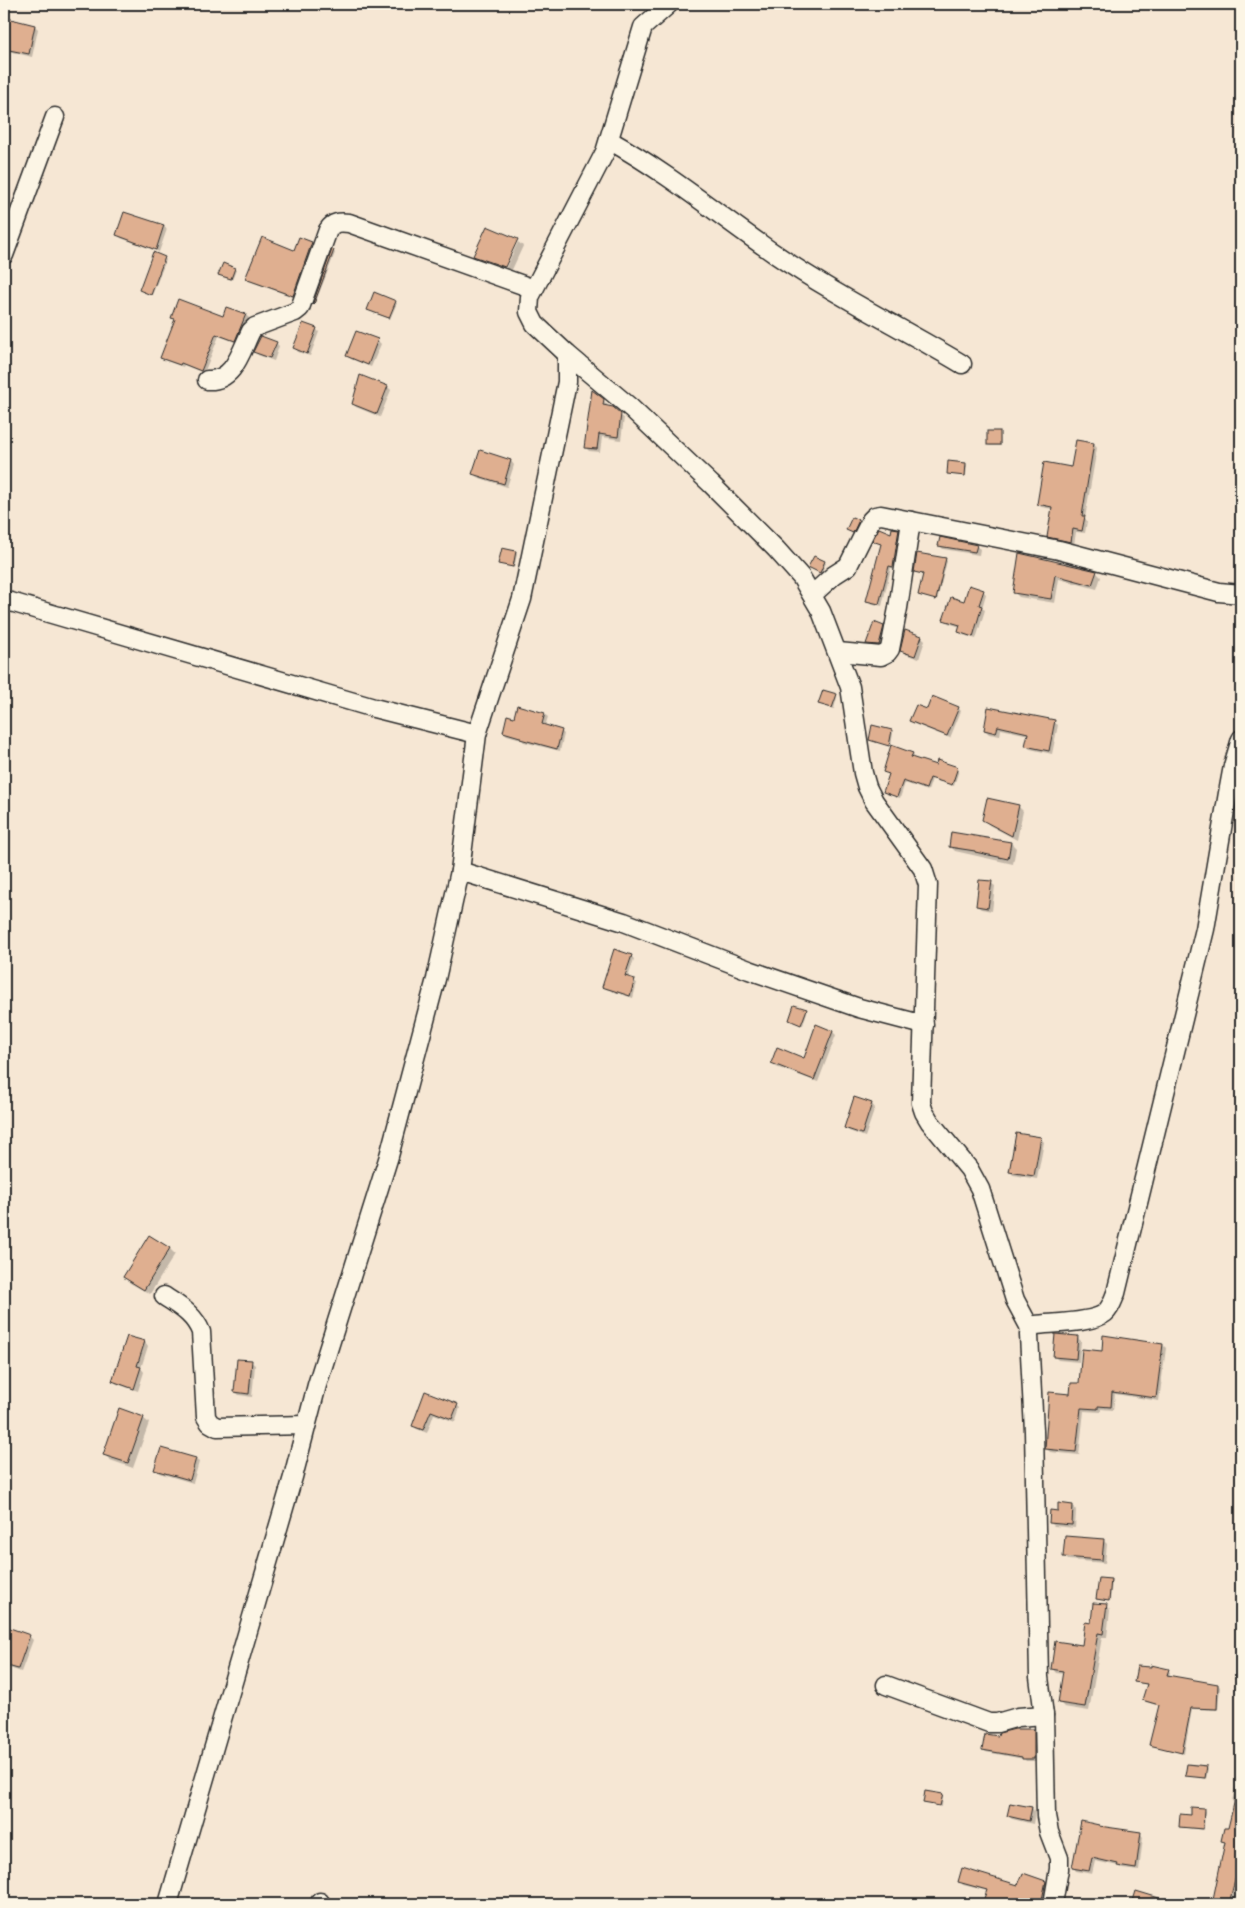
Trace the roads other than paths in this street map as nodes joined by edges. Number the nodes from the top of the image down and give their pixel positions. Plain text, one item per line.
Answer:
1 (669, 4) edge
2 (55, 117) dead end
3 (610, 140) junction
4 (4, 255) edge
5 (534, 289) junction
6 (567, 354) junction
7 (962, 364) dead end
8 (206, 380) dead end
9 (910, 521) junction
10 (1241, 594) edge
11 (812, 595) junction
12 (4, 600) edge
13 (838, 652) junction
14 (477, 734) junction
15 (1241, 739) edge
16 (460, 872) junction
17 (924, 1025) junction
18 (164, 1296) dead end
19 (1030, 1328) junction
20 (305, 1431) junction
21 (886, 1685) dead end
22 (1044, 1716) junction
23 (168, 1904) edge
24 (1053, 1904) edge

1 - 3 street
2 - 4 street
3 - 5 street
3 - 7 street
5 - 6 street
5 - 8 street
6 - 11 street
6 - 14 street
9 - 10 street
9 - 11 street
9 - 13 street
11 - 13 street
12 - 14 street
13 - 17 street
14 - 16 street
15 - 19 street
16 - 17 street
16 - 20 street
17 - 19 street
18 - 20 street
19 - 22 street
20 - 23 street
21 - 22 street
22 - 24 street

